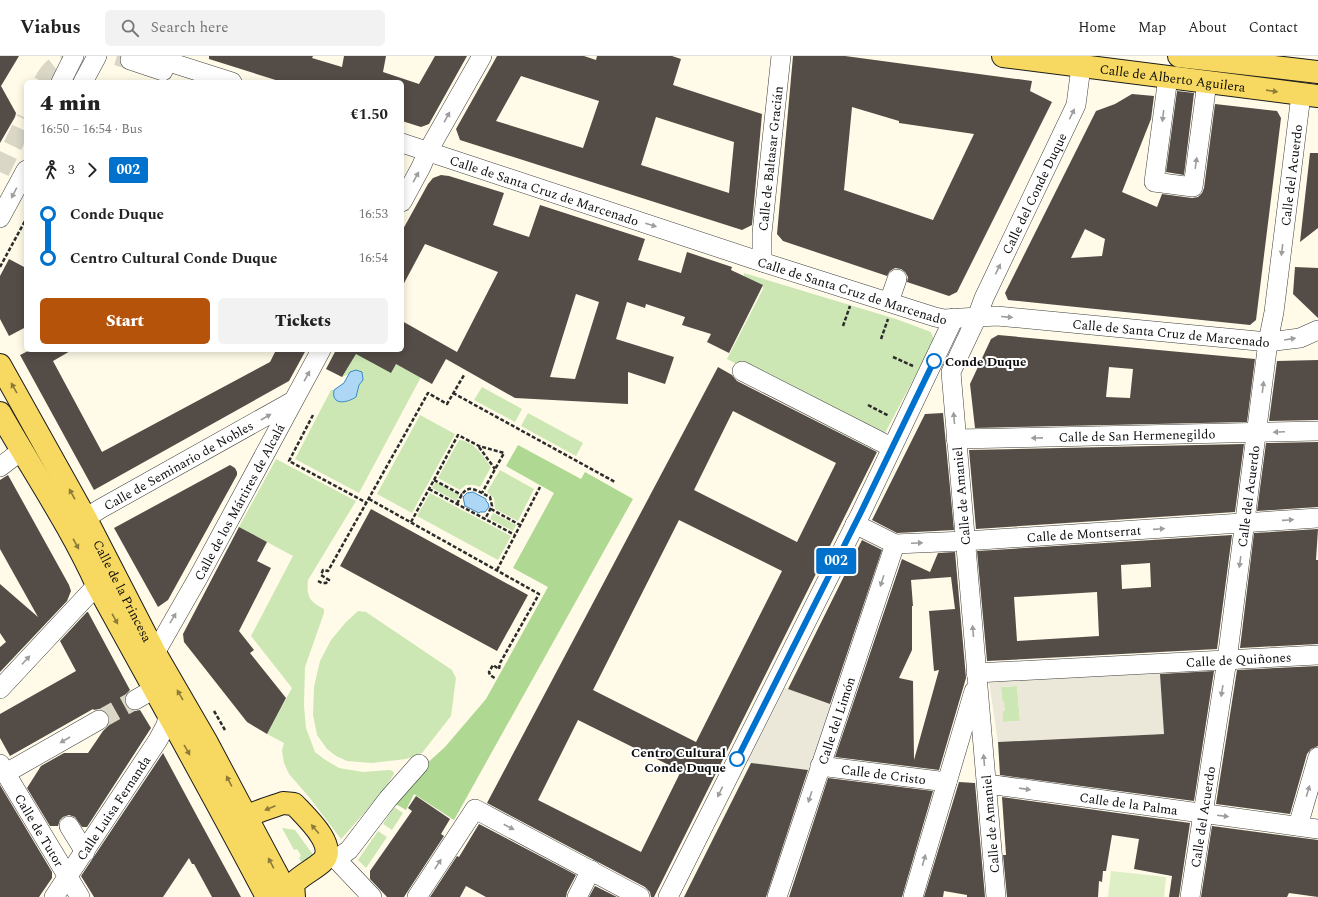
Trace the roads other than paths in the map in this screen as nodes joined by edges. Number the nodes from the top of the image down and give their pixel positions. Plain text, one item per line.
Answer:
1 (74, 56) edge
2 (86, 56) edge
3 (97, 56) edge
4 (150, 56) edge
5 (482, 56) edge
6 (781, 56) edge
7 (1003, 56) edge
8 (1178, 56) edge
9 (130, 60) dead end
10 (1078, 61) edge
11 (1318, 72) edge
12 (1168, 77) junction
13 (62, 80) edge
14 (73, 80) edge
15 (84, 80) edge
16 (193, 80) edge
17 (226, 80) edge
18 (1207, 82) junction
19 (1310, 96) edge
20 (404, 144) edge
21 (428, 151) junction
22 (24, 174) edge
23 (404, 198) edge
24 (1, 217) edge
25 (762, 262) junction
26 (897, 279) dead end
27 (889, 310) junction
28 (976, 317) junction
29 (954, 318) junction
30 (1318, 330) edge
31 (1268, 342) junction
32 (320, 352) edge
33 (0, 365) edge
34 (742, 371) dead end
35 (922, 371) junction
36 (951, 382) junction
37 (293, 401) junction
38 (0, 413) edge
39 (1318, 431) edge
40 (1257, 433) junction
41 (956, 439) junction
42 (891, 447) junction
43 (21, 451) junction
44 (0, 467) edge
45 (1318, 518) edge
46 (86, 519) junction
47 (1245, 523) junction
48 (855, 524) junction
49 (965, 541) junction
50 (895, 544) junction
51 (110, 563) junction
52 (97, 585) junction
53 (155, 652) junction
54 (1318, 655) edge
55 (1227, 660) junction
56 (977, 676) junction
57 (0, 689) edge
58 (154, 689) junction
59 (135, 700) tunnel mouth
60 (168, 716) junction
61 (99, 720) tunnel mouth
62 (1318, 757) edge
63 (419, 764) dead end
64 (820, 766) junction
65 (3, 769) edge
66 (947, 782) junction
67 (986, 784) junction
68 (1204, 814) junction
69 (240, 825) junction
70 (69, 826) dead end
71 (1298, 826) junction
72 (1318, 829) edge
73 (85, 852) junction
74 (331, 858) junction
75 (591, 870) junction
76 (68, 876) junction
77 (54, 897) edge
78 (80, 897) edge
79 (267, 897) edge
80 (289, 897) edge
81 (294, 897) edge
82 (372, 897) edge
83 (417, 897) edge
84 (577, 897) edge
85 (640, 897) edge
86 (668, 897) edge
87 (777, 897) edge
88 (913, 897) edge
89 (996, 897) edge
90 (1190, 897) edge

1 - 13 street
2 - 14 street
3 - 15 street
4 - 17 street
21 -> 5 street
6 - 25 street, Calle de Baltasar Gracián
7 - 10 main road, Calle de Alberto Aguilera
8 - 11 main road, Calle de Alberto Aguilera
9 - 16 street
10 - 12 main road, Calle de Alberto Aguilera
28 -> 10 street, Calle del Conde Duque
12 - 18 main road, Calle de Alberto Aguilera
12 -> 18 street
18 -> 19 main road, Calle de Alberto Aguilera
19 -> 31 street, Calle del Acuerdo
20 - 21 street, Calle de Santa Cruz de Marcenado
23 -> 21 street
21 -> 25 street, Calle de Santa Cruz de Marcenado
22 -> 24 street
25 - 27 street, Calle de Santa Cruz de Marcenado
26 - 27 street
27 - 29 street, Calle de Santa Cruz de Marcenado
28 - 29 street, Calle de Santa Cruz de Marcenado
28 -> 31 street, Calle de Santa Cruz de Marcenado
28 - 36 street, Calle de Amaniel
29 - 35 street
31 -> 30 street, Calle de Santa Cruz de Marcenado
40 -> 31 street, Calle del Acuerdo
37 -> 32 street, Calle de los Mártires de Alcalá
46 -> 33 main road, Calle de la Princesa
34 - 42 street
35 - 36 street
35 - 42 street
41 -> 36 street, Calle de Amaniel
46 -> 37 street, Calle de Seminario de Nobles
53 -> 37 street, Calle de los Mártires de Alcalá
38 - 43 main road, Calle de la Princesa
39 -> 40 street, Calle de San Hermenegildo
40 -> 41 street, Calle de San Hermenegildo
40 - 47 street, Calle del Acuerdo
41 - 49 street, Calle de Amaniel
42 - 48 street
43 - 44 street
43 -> 52 main road, Calle de la Princesa
47 -> 45 street, Calle de Montserrat
46 - 51 main road, Calle de la Princesa
49 -> 47 street, Calle de Montserrat
47 -> 55 street, Calle del Acuerdo
48 - 50 street, Calle de Montserrat
48 -> 86 street
50 -> 49 street, Calle de Montserrat
56 -> 49 street, Calle de Amaniel
50 -> 64 street, Calle del Limón
51 - 52 street
51 - 53 main road, Calle de la Princesa
57 -> 52 street
52 -> 58 main road, Calle de la Princesa
69 -> 53 main road, Calle de la Princesa
54 - 55 street, Calle de Quiñones
55 - 56 street, Calle de Quiñones
55 -> 68 street, Calle del Acuerdo
56 - 66 street, Calle de Amaniel
67 -> 56 street, Calle de Amaniel
58 - 59 street
58 - 60 main road, Calle de la Princesa
60 -> 69 main road, Calle de la Princesa
60 - 73 street, Calle Luisa Fernanda
61 -> 65 street
71 -> 62 street
63 - 74 street
64 - 66 street, Calle de Cristo
64 -> 87 street, Calle del Limón
65 - 76 street, Calle de Tutor
88 -> 66 street, Calle de Amaniel
67 -> 68 street, Calle de la Palma
67 - 89 street, Calle de Amaniel
68 -> 71 street, Calle de la Palma
68 - 90 street, Calle del Acuerdo
74 -> 69 main road
69 - 79 main road, Calle de la Princesa
80 -> 69 main road, Calle de la Princesa
70 - 73 street
71 - 72 street, Calle de la Palma
73 - 76 street, Calle Luisa Fernanda
74 - 81 main road
74 - 82 street
83 -> 75 street
75 - 84 street
75 - 85 street
76 - 77 street, Calle Luisa Fernanda
76 - 78 street, Calle de Tutor

